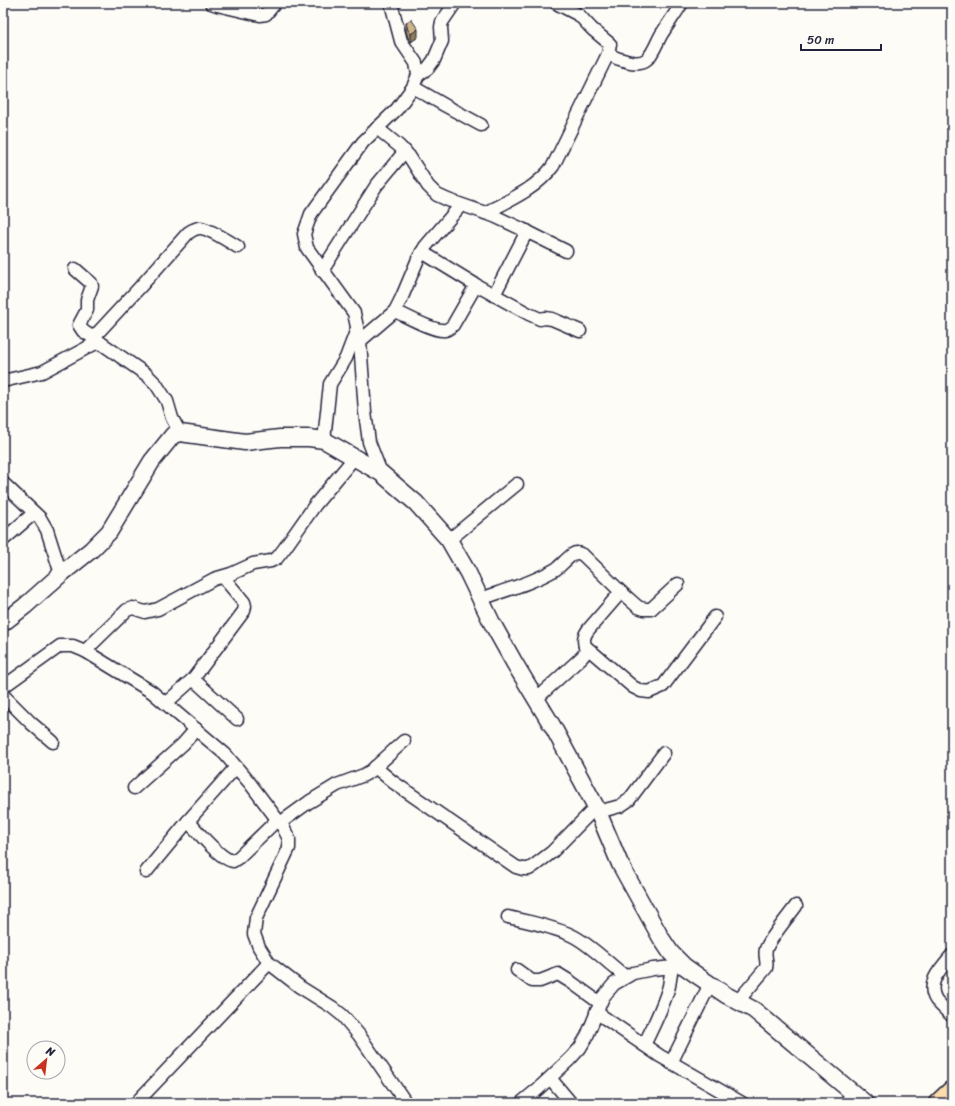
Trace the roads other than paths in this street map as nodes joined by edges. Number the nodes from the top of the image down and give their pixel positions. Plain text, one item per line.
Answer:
1 (211, 3) edge
2 (275, 3) edge
3 (391, 3) edge
4 (455, 3) edge
5 (556, 3) edge
6 (682, 3) edge
7 (608, 54) junction
8 (418, 75) junction
9 (413, 87) junction
10 (481, 125) dead end
11 (377, 128) junction
12 (405, 151) junction
13 (461, 205) junction
14 (486, 213) junction
15 (527, 231) junction
16 (238, 247) dead end
17 (566, 251) dead end
18 (422, 252) junction
19 (75, 269) dead end
20 (322, 270) junction
21 (476, 285) junction
22 (494, 295) junction
23 (395, 311) junction
24 (357, 329) junction
25 (580, 332) dead end
26 (97, 340) junction
27 (360, 341) junction
28 (3, 381) edge
29 (180, 433) junction
30 (324, 440) junction
31 (354, 458) junction
32 (381, 473) junction
33 (3, 483) edge
34 (517, 484) dead end
35 (34, 513) junction
36 (3, 540) edge
37 (449, 540) junction
38 (61, 574) junction
39 (223, 577) junction
40 (678, 584) dead end
41 (621, 592) junction
42 (480, 598) junction
43 (715, 617) dead end
44 (3, 623) edge
45 (585, 646) junction
46 (85, 651) junction
47 (193, 679) junction
48 (3, 687) edge
49 (3, 695) edge
50 (536, 699) junction
51 (166, 703) junction
52 (237, 719) dead end
53 (196, 729) junction
54 (404, 741) dead end
55 (53, 742) dead end
56 (664, 753) dead end
57 (236, 767) junction
58 (375, 768) junction
59 (134, 788) dead end
60 (597, 810) junction
61 (188, 821) junction
62 (279, 821) junction
63 (146, 872) dead end
64 (796, 906) dead end
65 (508, 917) dead end
66 (952, 955) edge
67 (269, 963) junction
68 (678, 967) junction
69 (516, 970) dead end
70 (626, 977) junction
71 (710, 984) junction
72 (738, 1002) junction
73 (598, 1008) junction
74 (952, 1016) edge
75 (644, 1045) junction
76 (671, 1063) junction
77 (550, 1078) junction
78 (952, 1090) edge
79 (855, 1100) edge
80 (136, 1103) edge
81 (406, 1103) edge
82 (521, 1103) edge
83 (571, 1103) edge
84 (742, 1103) edge
85 (938, 1103) edge

1 - 2 street
3 - 8 street
4 - 8 street
5 - 7 street
6 - 7 street
7 - 14 street
8 - 9 street
9 - 10 street
9 - 11 street
11 - 12 street
11 - 20 street
12 - 13 street
12 - 20 street
13 - 14 street
13 - 18 street
14 - 15 street
15 - 17 street
15 - 22 street
16 - 26 street
18 - 21 street
18 - 23 street
19 - 26 street
20 - 24 street
21 - 22 street
21 - 23 street
22 - 25 street
23 - 27 street
24 - 27 street
24 - 30 street
26 - 28 street
26 - 29 street
27 - 32 street
29 - 30 street
29 - 38 street
30 - 31 street
31 - 32 street
31 - 39 street
32 - 37 street
33 - 35 street
34 - 37 street
35 - 36 street
35 - 38 street
37 - 42 street
38 - 44 street
39 - 46 street
39 - 47 street
40 - 41 street
41 - 42 street
41 - 45 street
42 - 50 street
43 - 45 street
45 - 50 street
46 - 48 street
46 - 51 street
47 - 51 street
47 - 52 street
49 - 55 street
50 - 60 street
51 - 53 street
53 - 57 street
53 - 59 street
54 - 58 street
56 - 60 street
57 - 61 street
57 - 62 street
58 - 60 street
58 - 62 street
60 - 68 street
61 - 62 street
61 - 63 street
62 - 67 street
64 - 72 street
65 - 70 street
66 - 74 street
67 - 80 street
67 - 81 street
68 - 70 street
68 - 71 street
68 - 75 street
69 - 73 street
70 - 73 street
71 - 72 street
71 - 76 street
72 - 79 street
73 - 75 street
73 - 77 street
75 - 76 street
76 - 84 street
77 - 82 street
77 - 83 street
78 - 85 main road

